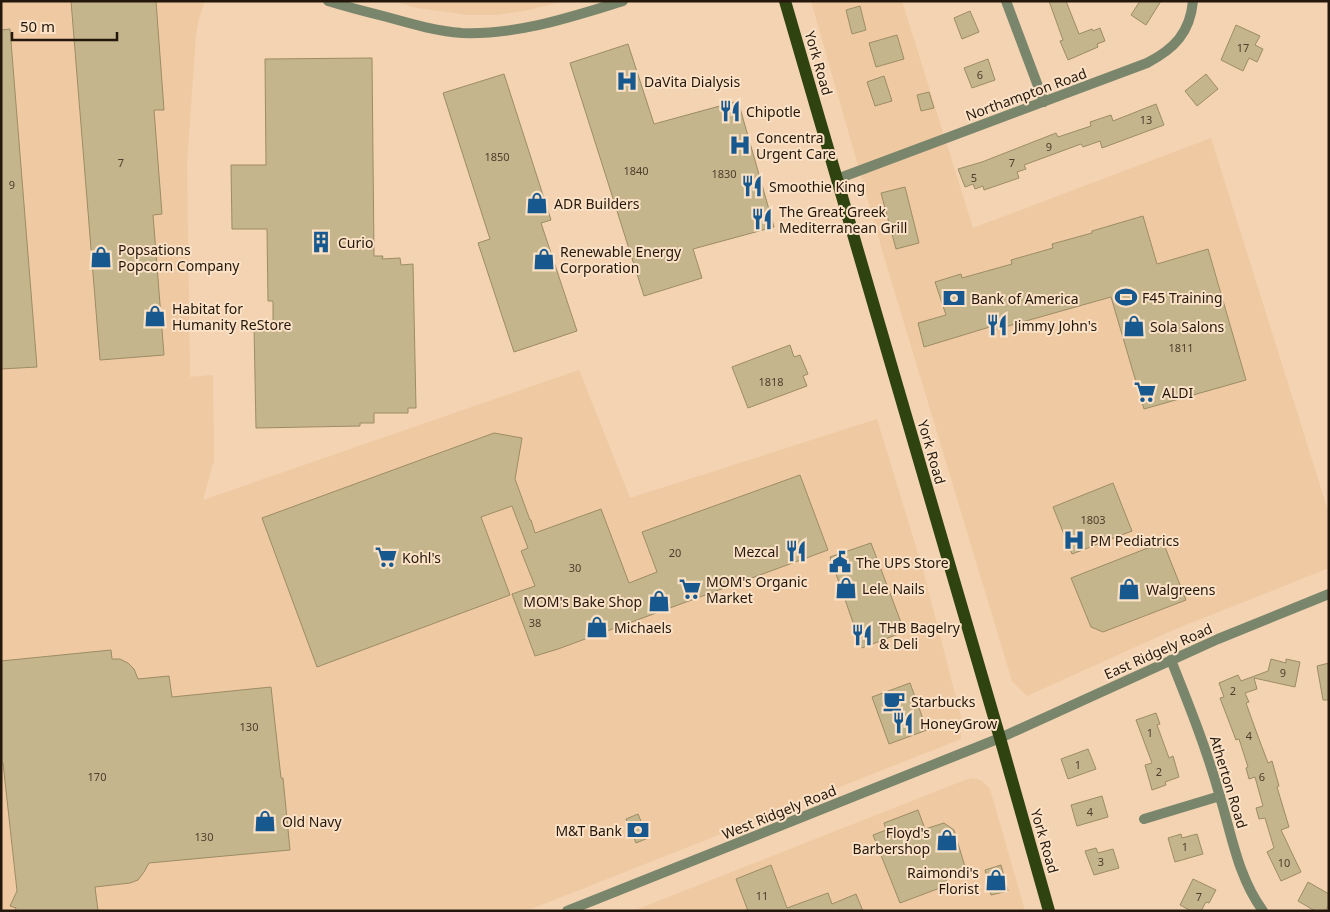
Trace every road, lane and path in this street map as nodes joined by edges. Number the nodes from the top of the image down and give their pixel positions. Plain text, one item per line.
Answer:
1 (328, 1) edge
2 (623, 1) edge
3 (785, 1) edge
4 (1006, 1) edge
5 (1193, 1) edge
6 (1044, 102) junction
7 (837, 179) junction
8 (1329, 594) edge
9 (1171, 660) junction
10 (1000, 738) junction
11 (1220, 796) junction
12 (1144, 819) dead end
13 (573, 910) edge
14 (1262, 910) edge
15 (1049, 911) edge

1 - 2 street
3 - 7 main road, York Road
4 - 6 street
5 - 6 street, Northampton Road
6 - 7 street, Northampton Road
7 - 10 main road, York Road
8 - 9 street, East Ridgely Road
9 - 10 street, East Ridgely Road
9 - 11 street, Atherton Road
10 - 13 street, West Ridgely Road
10 - 15 main road, York Road
11 - 12 street
11 - 14 street, Atherton Road

